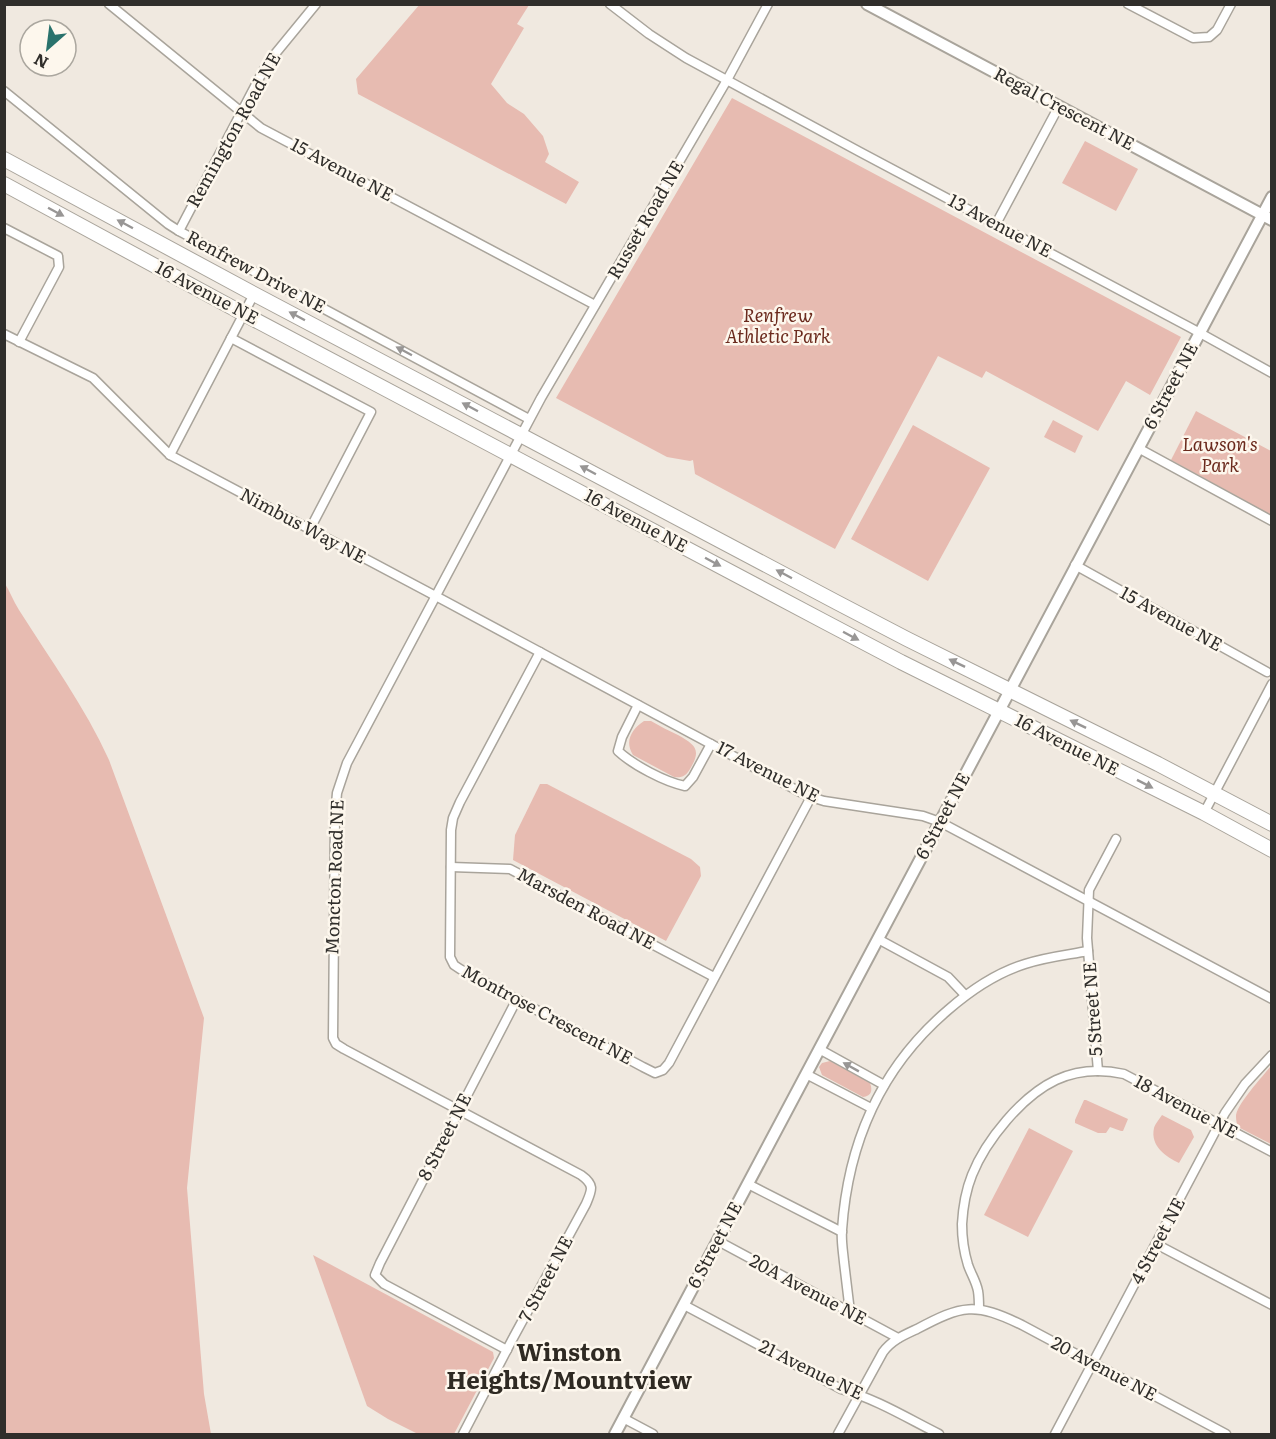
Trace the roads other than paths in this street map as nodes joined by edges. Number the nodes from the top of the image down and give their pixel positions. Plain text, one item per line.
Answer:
1 (109, 4) edge
2 (316, 4) edge
3 (610, 4) edge
4 (768, 4) edge
5 (867, 4) edge
6 (1128, 4) edge
7 (1231, 4) edge
8 (727, 80) junction
9 (4, 91) edge
10 (1059, 106) junction
11 (242, 112) junction
12 (4, 159) edge
13 (4, 184) edge
14 (1272, 197) edge
15 (1267, 218) edge
16 (996, 224) junction
17 (4, 228) edge
18 (179, 231) junction
19 (254, 294) junction
20 (595, 305) junction
21 (244, 314) junction
22 (1200, 333) junction
23 (4, 334) edge
24 (231, 338) junction
25 (19, 342) junction
26 (1272, 373) edge
27 (529, 419) junction
28 (522, 434) junction
29 (1138, 448) junction
30 (511, 454) junction
31 (170, 455) junction
32 (1272, 521) edge
33 (310, 529) junction
34 (1075, 565) junction
35 (436, 596) junction
36 (540, 652) junction
37 (1269, 670) edge
38 (1272, 684) edge
39 (1010, 689) junction
40 (639, 705) junction
41 (999, 710) junction
42 (711, 744) junction
43 (1215, 794) junction
44 (811, 798) junction
45 (1204, 813) junction
46 (940, 822) junction
47 (1272, 824) edge
48 (1116, 839) dead end
49 (1272, 850) edge
50 (451, 867) junction
51 (1089, 902) junction
52 (878, 939) junction
53 (1088, 951) junction
54 (714, 977) junction
55 (965, 995) junction
56 (517, 999) junction
57 (1272, 999) edge
58 (819, 1049) junction
59 (1272, 1055) edge
60 (1098, 1071) junction
61 (806, 1074) junction
62 (884, 1084) junction
63 (871, 1108) junction
64 (459, 1110) junction
65 (1219, 1125) junction
66 (1272, 1152) edge
67 (748, 1184) junction
68 (842, 1232) junction
69 (718, 1241) junction
70 (1156, 1244) junction
71 (684, 1305) junction
72 (1272, 1305) edge
73 (979, 1309) junction
74 (850, 1312) junction
75 (898, 1338) junction
76 (507, 1350) junction
77 (1093, 1363) junction
78 (860, 1394) junction
79 (623, 1418) junction
80 (463, 1434) edge
81 (615, 1434) edge
82 (653, 1434) edge
83 (838, 1434) edge
84 (939, 1434) edge
85 (1055, 1434) edge
86 (1226, 1434) edge

1 - 11 street, 15 Avenue NE
2 - 11 street, Remington Road NE
3 - 8 street, 13 Avenue NE
4 - 8 street, Russet Road NE
5 - 10 street, Regal Crescent NE
6 - 7 street
8 - 16 street, 13 Avenue NE
8 - 20 street, Russet Road NE
9 - 18 street, Renfrew Drive NE
10 - 15 street, Regal Crescent NE
10 - 16 street
11 - 18 street, Remington Road NE
11 - 20 street, 15 Avenue NE
19 -> 12 highway, 16 Avenue NE
13 -> 21 highway, 16 Avenue NE
14 - 15 street, 6 Street NE
15 - 22 street, 6 Street NE
16 - 22 street, 13 Avenue NE
17 - 25 street
27 -> 18 street, Renfrew Drive NE
19 - 21 street
28 -> 19 highway, 16 Avenue NE
20 - 27 street, Russet Road NE
21 - 24 street
21 - 30 highway, 16 Avenue NE
22 - 26 street, 13 Avenue NE
22 - 29 street, 6 Street NE
23 - 25 street, Nimbus Way NE
24 - 31 street
24 - 33 street
25 - 31 street, Nimbus Way NE
27 - 28 street, Russet Road NE
28 - 30 street, Moncton Road NE
39 -> 28 highway, 16 Avenue NE
29 - 32 street
29 - 34 street, 6 Street NE
30 - 35 street, Moncton Road NE
30 -> 41 highway, 16 Avenue NE
31 - 33 street, Nimbus Way NE
33 - 35 street, Nimbus Way NE
34 - 37 street, 15 Avenue NE
34 - 39 street, 6 Street NE
35 - 36 street, 17 Avenue NE
35 - 64 street, Moncton Road NE
36 - 40 street, 17 Avenue NE
36 - 50 street, Montrose Crescent NE
37 - 38 street
38 - 43 street
39 - 41 street, 6 Street NE
43 -> 39 highway, 16 Avenue NE
40 - 42 street, 17 Avenue NE
40 - 42 street
41 -> 45 highway, 16 Avenue NE
41 - 46 street, 6 Street NE
42 - 44 street, 17 Avenue NE
43 - 45 street
43 - 47 highway, 16 Avenue NE
44 - 46 street, 17 Avenue NE
44 - 54 street, Montrose Crescent NE
45 - 49 highway, 16 Avenue NE
46 - 51 street, 17 Avenue NE
46 - 52 street, 6 Street NE
48 - 51 street, 5 Street NE
50 - 54 street, Marsden Road NE
50 - 56 street, Montrose Crescent NE
51 - 53 street, 5 Street NE
51 - 57 street, 17 Avenue NE
52 - 55 street
52 - 58 street, 6 Street NE
53 - 55 street
53 - 60 street, 5 Street NE
54 - 56 street, Montrose Crescent NE
55 - 62 street
56 - 64 street, 8 Street NE
58 - 61 street, 6 Street NE
62 -> 58 street
59 - 65 street, 4 Street NE
60 - 65 street, 18 Avenue NE
60 - 73 street, 5 Street NE
61 - 63 street
61 - 67 street, 6 Street NE
62 - 63 street
63 - 68 street
64 - 76 street, 8 Street NE
64 - 76 street, 7 Street NE
65 - 66 street, 18 Avenue NE
65 - 70 street, 4 Street NE
67 - 68 street
67 - 69 street, 6 Street NE
68 - 74 street
69 - 71 street, 6 Street NE
69 - 74 street, 20A Avenue NE
70 - 72 street
70 - 77 street, 4 Street NE
71 - 78 street, 21 Avenue NE
71 - 79 street, 6 Street NE
73 - 75 street
73 - 77 street, 20 Avenue NE
74 - 75 street, 20A Avenue NE
75 - 78 street
76 - 80 street, 7 Street NE
77 - 85 street, 4 Street NE
77 - 86 street, 20 Avenue NE
78 - 83 street
78 - 84 street, 21 Avenue NE
79 - 81 street, 6 Street NE
79 - 82 street

